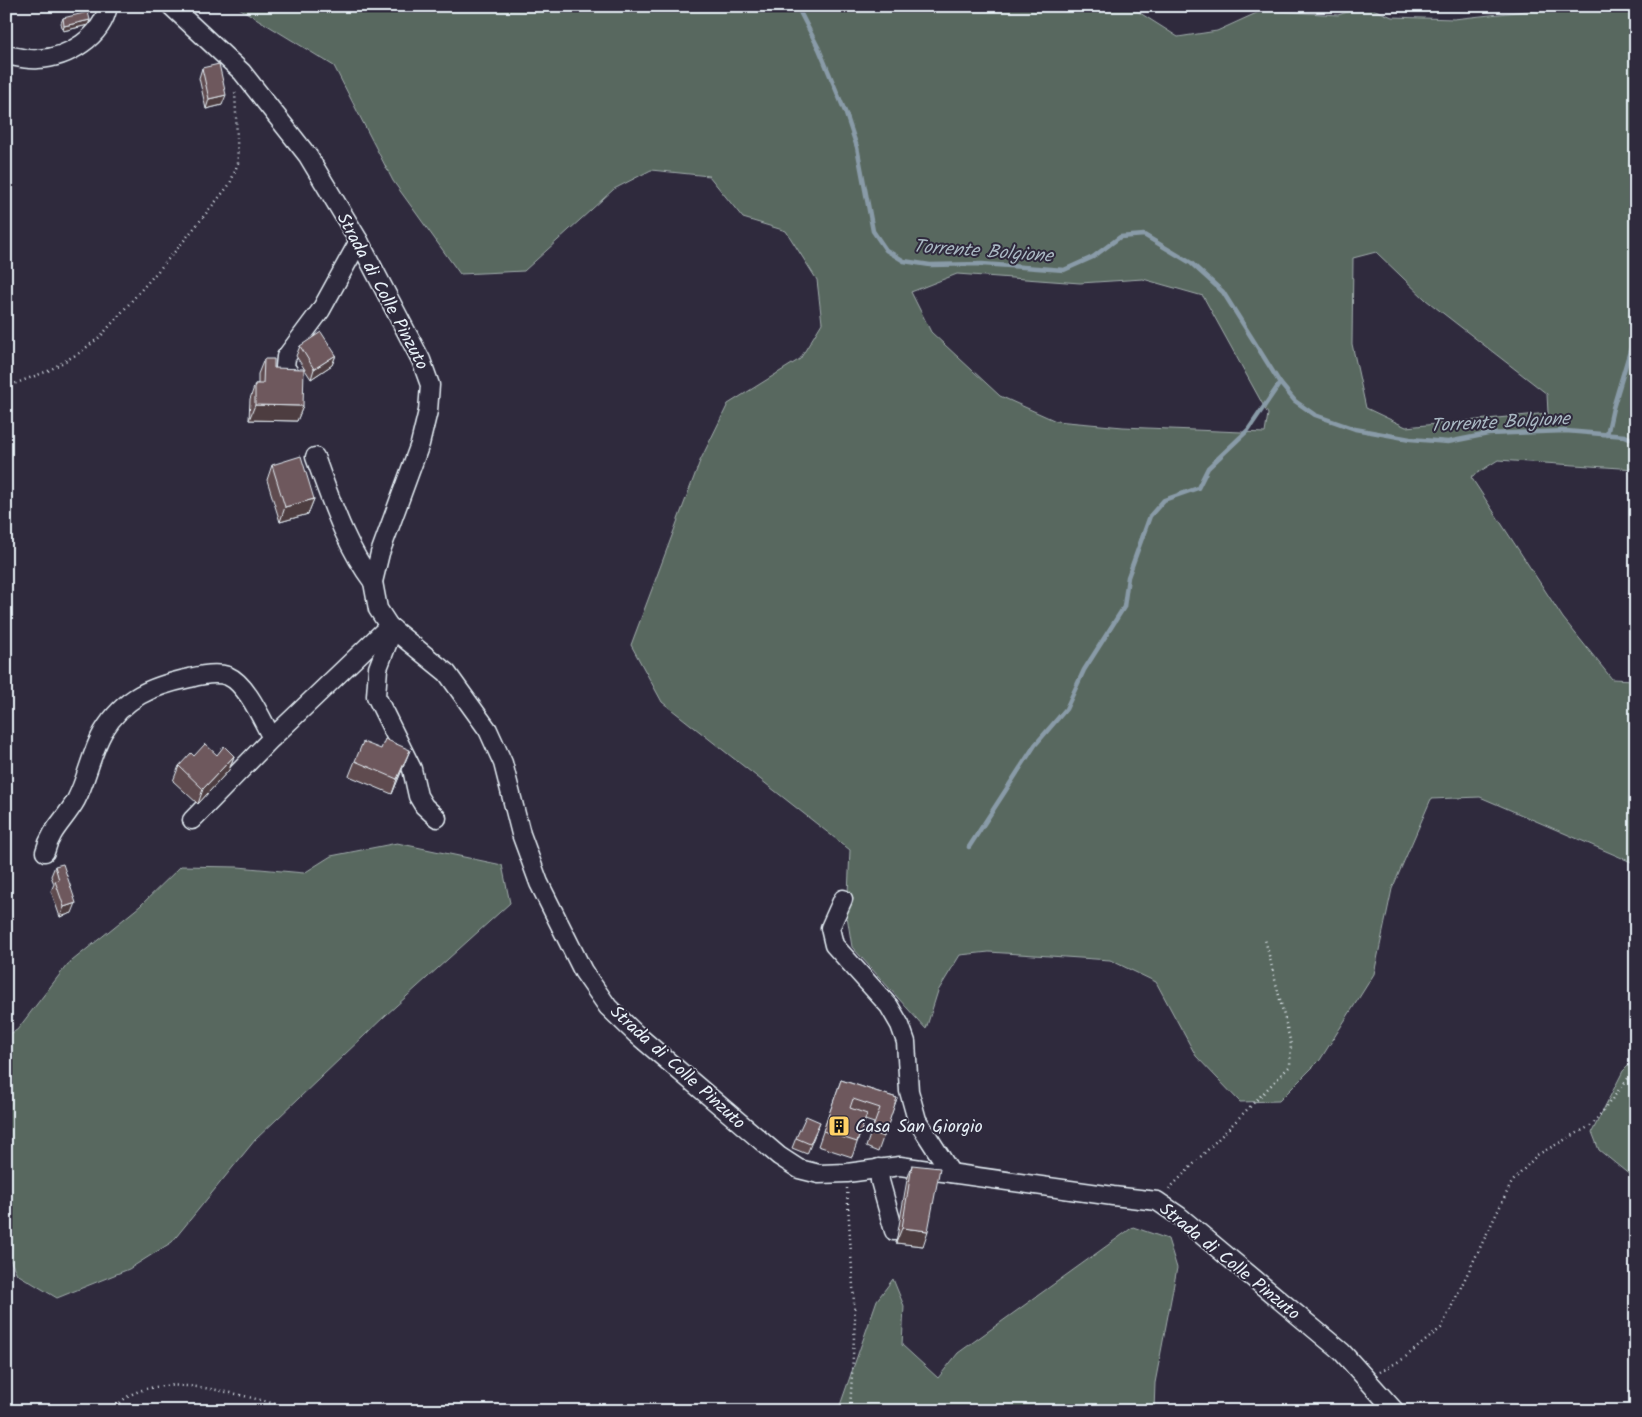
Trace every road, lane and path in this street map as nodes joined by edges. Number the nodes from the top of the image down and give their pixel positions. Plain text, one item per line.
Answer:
1 (108, 6) edge
2 (171, 6) edge
3 (6, 56) edge
4 (242, 72) junction
5 (358, 240) junction
6 (292, 377) edge
7 (6, 387) edge
8 (315, 457) dead end
9 (373, 582) junction
10 (391, 628) junction
11 (272, 738) junction
12 (437, 818) dead end
13 (192, 820) dead end
14 (45, 852) dead end
15 (843, 899) dead end
16 (1265, 939) dead end
17 (1636, 1068) edge
18 (879, 1168) junction
19 (847, 1173) junction
20 (951, 1173) junction
21 (1157, 1201) junction
22 (894, 1230) dead end
23 (1368, 1379) junction
24 (114, 1411) edge
25 (303, 1411) edge
26 (850, 1411) edge
27 (1395, 1411) edge

1 - 3 lane
2 - 4 lane, Strada di Colle Pinzuto
4 - 5 lane, Strada di Colle Pinzuto
4 - 7 path
5 - 6 lane
5 - 9 lane, Strada di Colle Pinzuto
8 - 9 lane
9 - 10 lane, Strada di Colle Pinzuto
10 - 11 lane
10 - 12 lane
10 - 19 lane, Strada di Colle Pinzuto
11 - 13 lane
11 - 14 lane
15 - 20 lane
16 - 21 path
17 - 23 path
18 - 19 lane, Strada di Colle Pinzuto
18 - 20 lane, Strada di Colle Pinzuto
18 - 22 lane
19 - 26 path
20 - 21 lane, Strada di Colle Pinzuto
21 - 23 lane, Strada di Colle Pinzuto
23 - 27 lane, Strada di Colle Pinzuto
24 - 25 path

